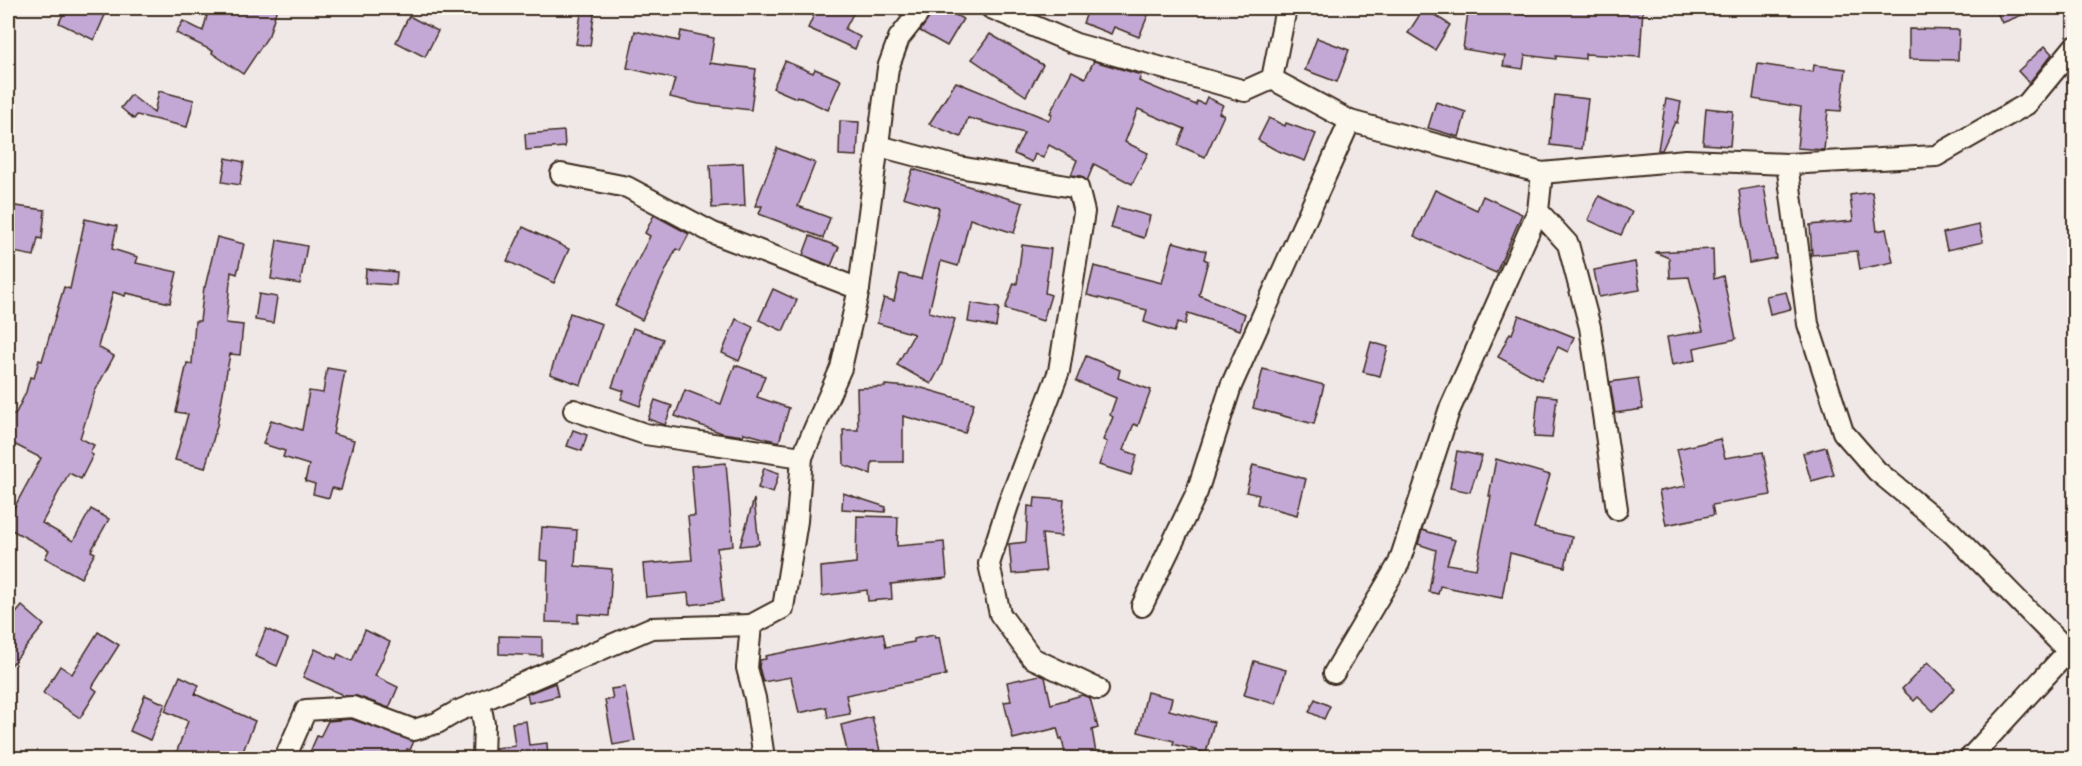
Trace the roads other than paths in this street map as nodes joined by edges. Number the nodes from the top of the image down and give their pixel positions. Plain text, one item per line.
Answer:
1 (921, 8) edge
2 (991, 8) edge
3 (1286, 8) edge
4 (2074, 46) edge
5 (1272, 79) junction
6 (1350, 121) junction
7 (879, 146) junction
8 (1787, 164) junction
9 (1542, 173) junction
10 (561, 174) dead end
11 (1538, 211) junction
12 (859, 290) junction
13 (574, 410) dead end
14 (802, 457) junction
15 (1617, 509) dead end
16 (1142, 606) dead end
17 (751, 625) junction
18 (2071, 648) edge
19 (1334, 673) dead end
20 (1098, 689) dead end
21 (480, 703) junction
22 (285, 759) edge
23 (483, 759) edge
24 (764, 759) edge
25 (1970, 759) edge

1 - 7 street
2 - 5 street
3 - 5 street
4 - 8 street
5 - 6 street
6 - 9 street
6 - 16 street
7 - 12 street
7 - 20 street
8 - 9 street
8 - 18 street
9 - 11 street
10 - 12 street
11 - 15 street
11 - 19 street
12 - 14 street
13 - 14 street
14 - 17 street
17 - 21 street
17 - 24 street
18 - 25 street
21 - 22 street
21 - 23 street

